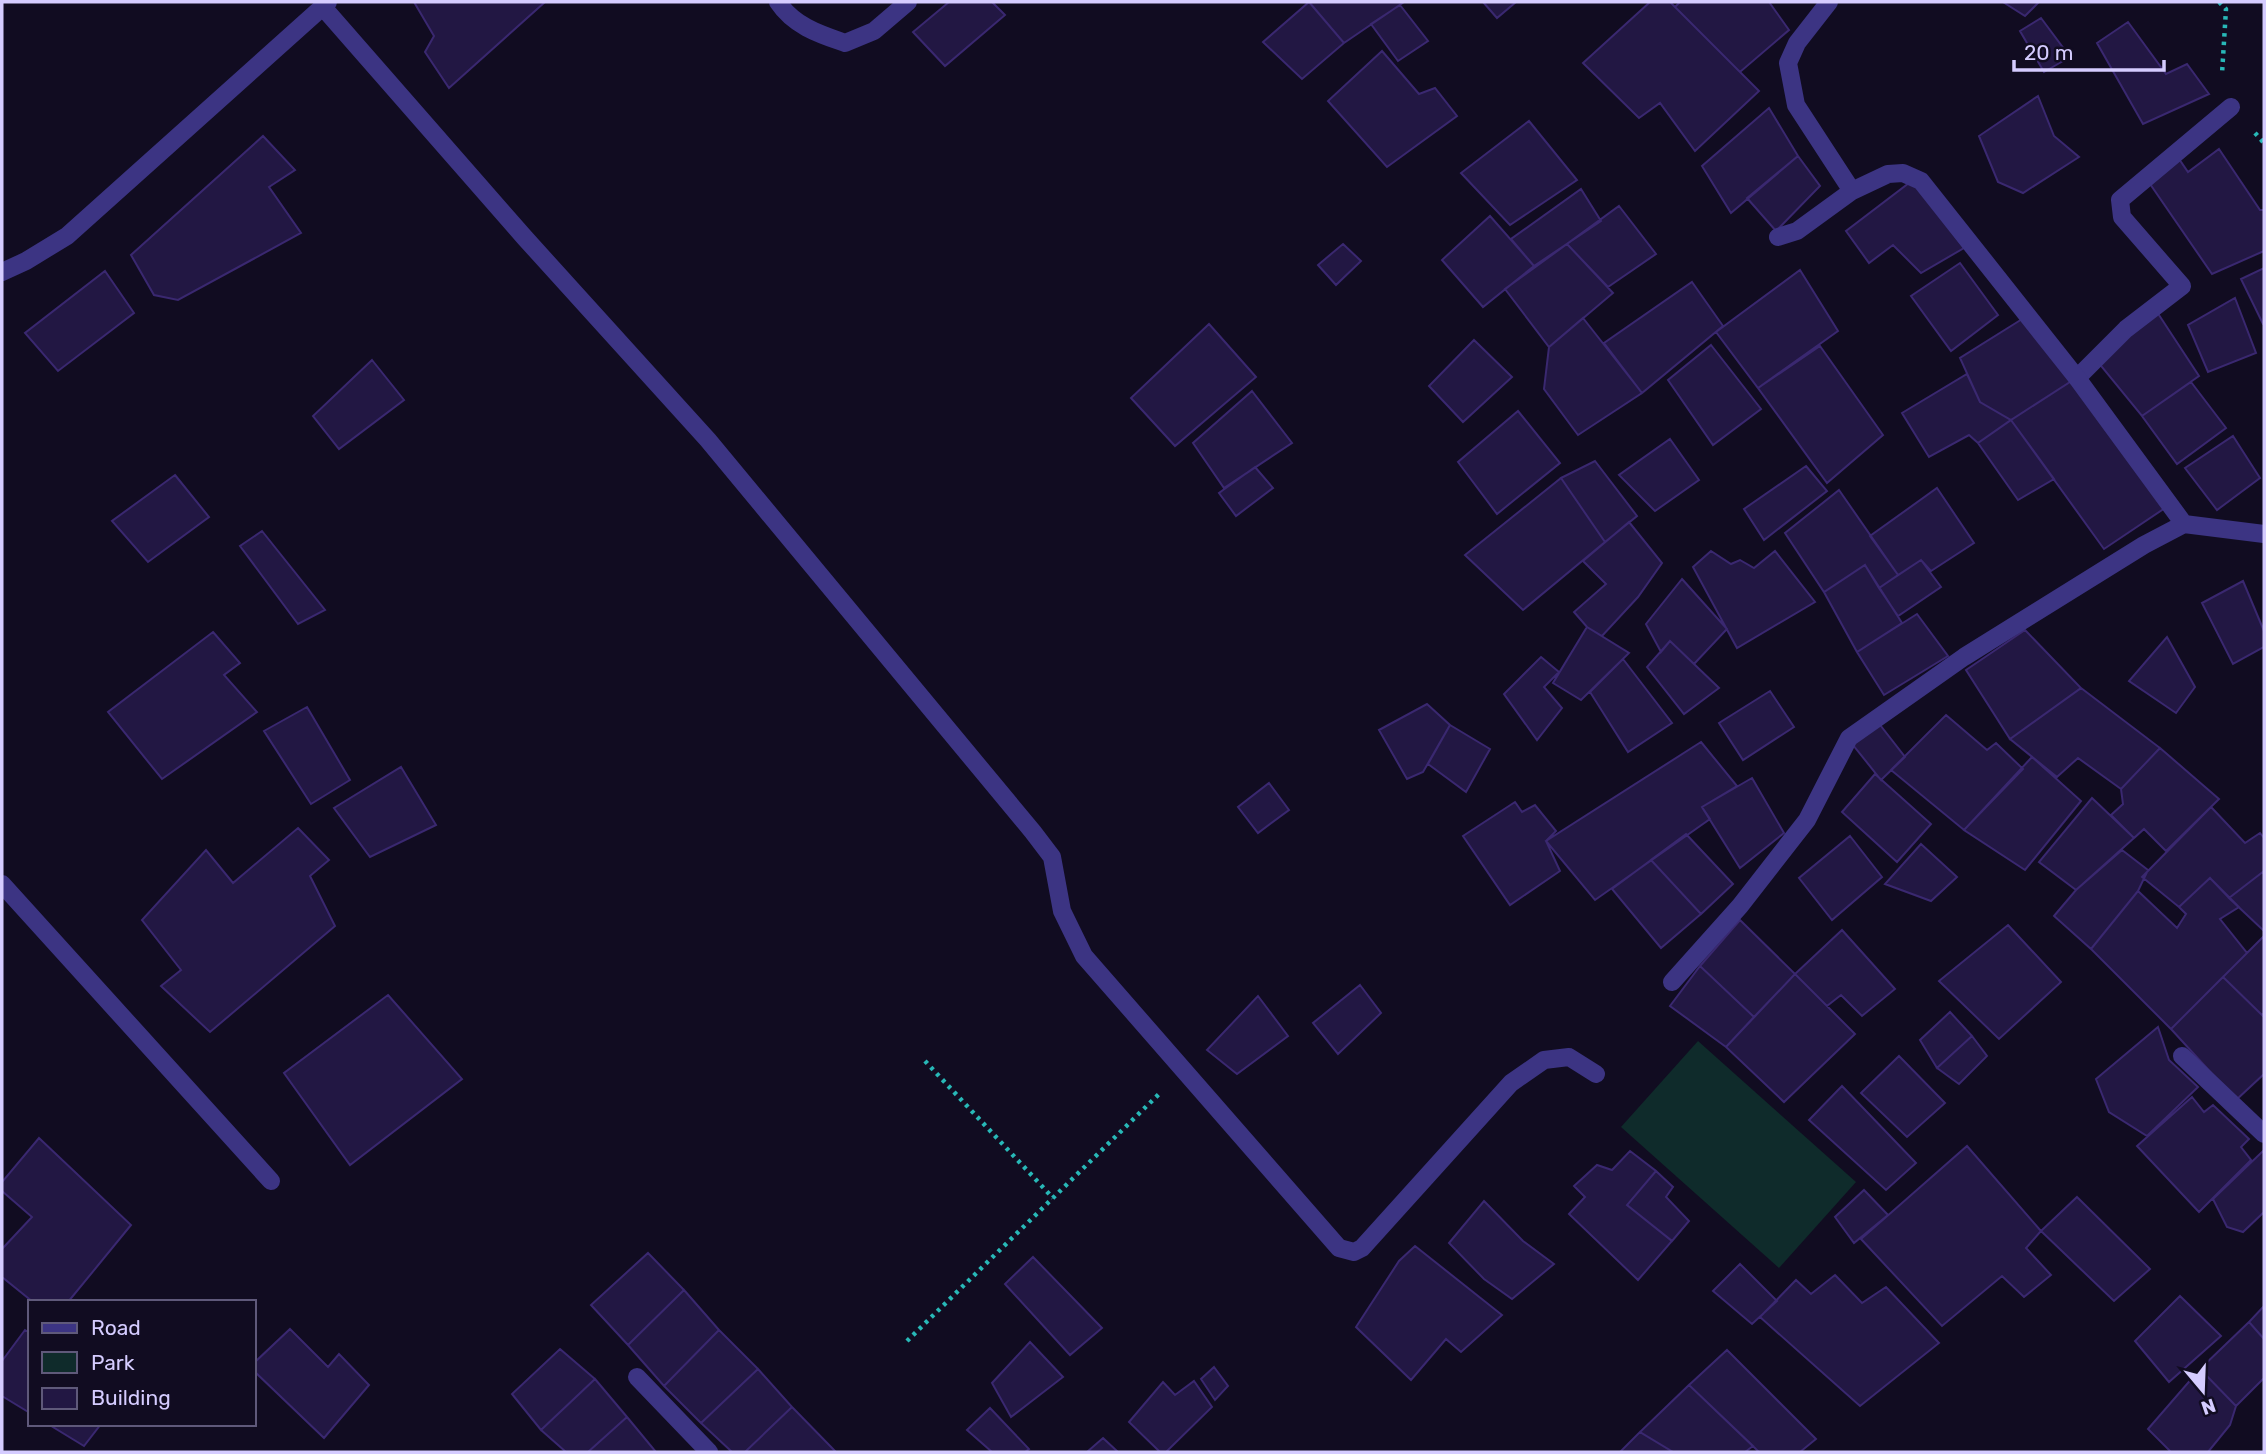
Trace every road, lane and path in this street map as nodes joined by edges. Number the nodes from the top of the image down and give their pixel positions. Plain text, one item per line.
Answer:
1 (778, 2) edge
2 (908, 2) edge
3 (1829, 2) edge
4 (2219, 2) edge
5 (325, 4) edge
6 (2231, 107) joint
7 (1852, 191) junction
8 (1778, 237) dead end
9 (2, 272) edge
10 (2077, 378) junction
11 (2184, 524) junction
12 (2264, 534) edge
13 (2, 884) edge
14 (1672, 982) dead end
15 (2182, 1056) dead end
16 (926, 1061) dead end
17 (1183, 1070) junction
18 (1596, 1074) dead end
19 (2264, 1134) edge
20 (271, 1181) dead end
21 (1053, 1198) junction
22 (907, 1341) dead end
23 (637, 1377) dead end
24 (709, 1452) edge

1 - 2 street
3 - 7 street
4 - 6 path
5 - 9 street
5 - 17 street
6 - 10 street
7 - 8 street
7 - 10 street
10 - 11 street
11 - 12 street
11 - 14 street
13 - 20 street
15 - 19 street
16 - 21 path
17 - 18 street
17 - 21 path
21 - 22 path
23 - 24 street

